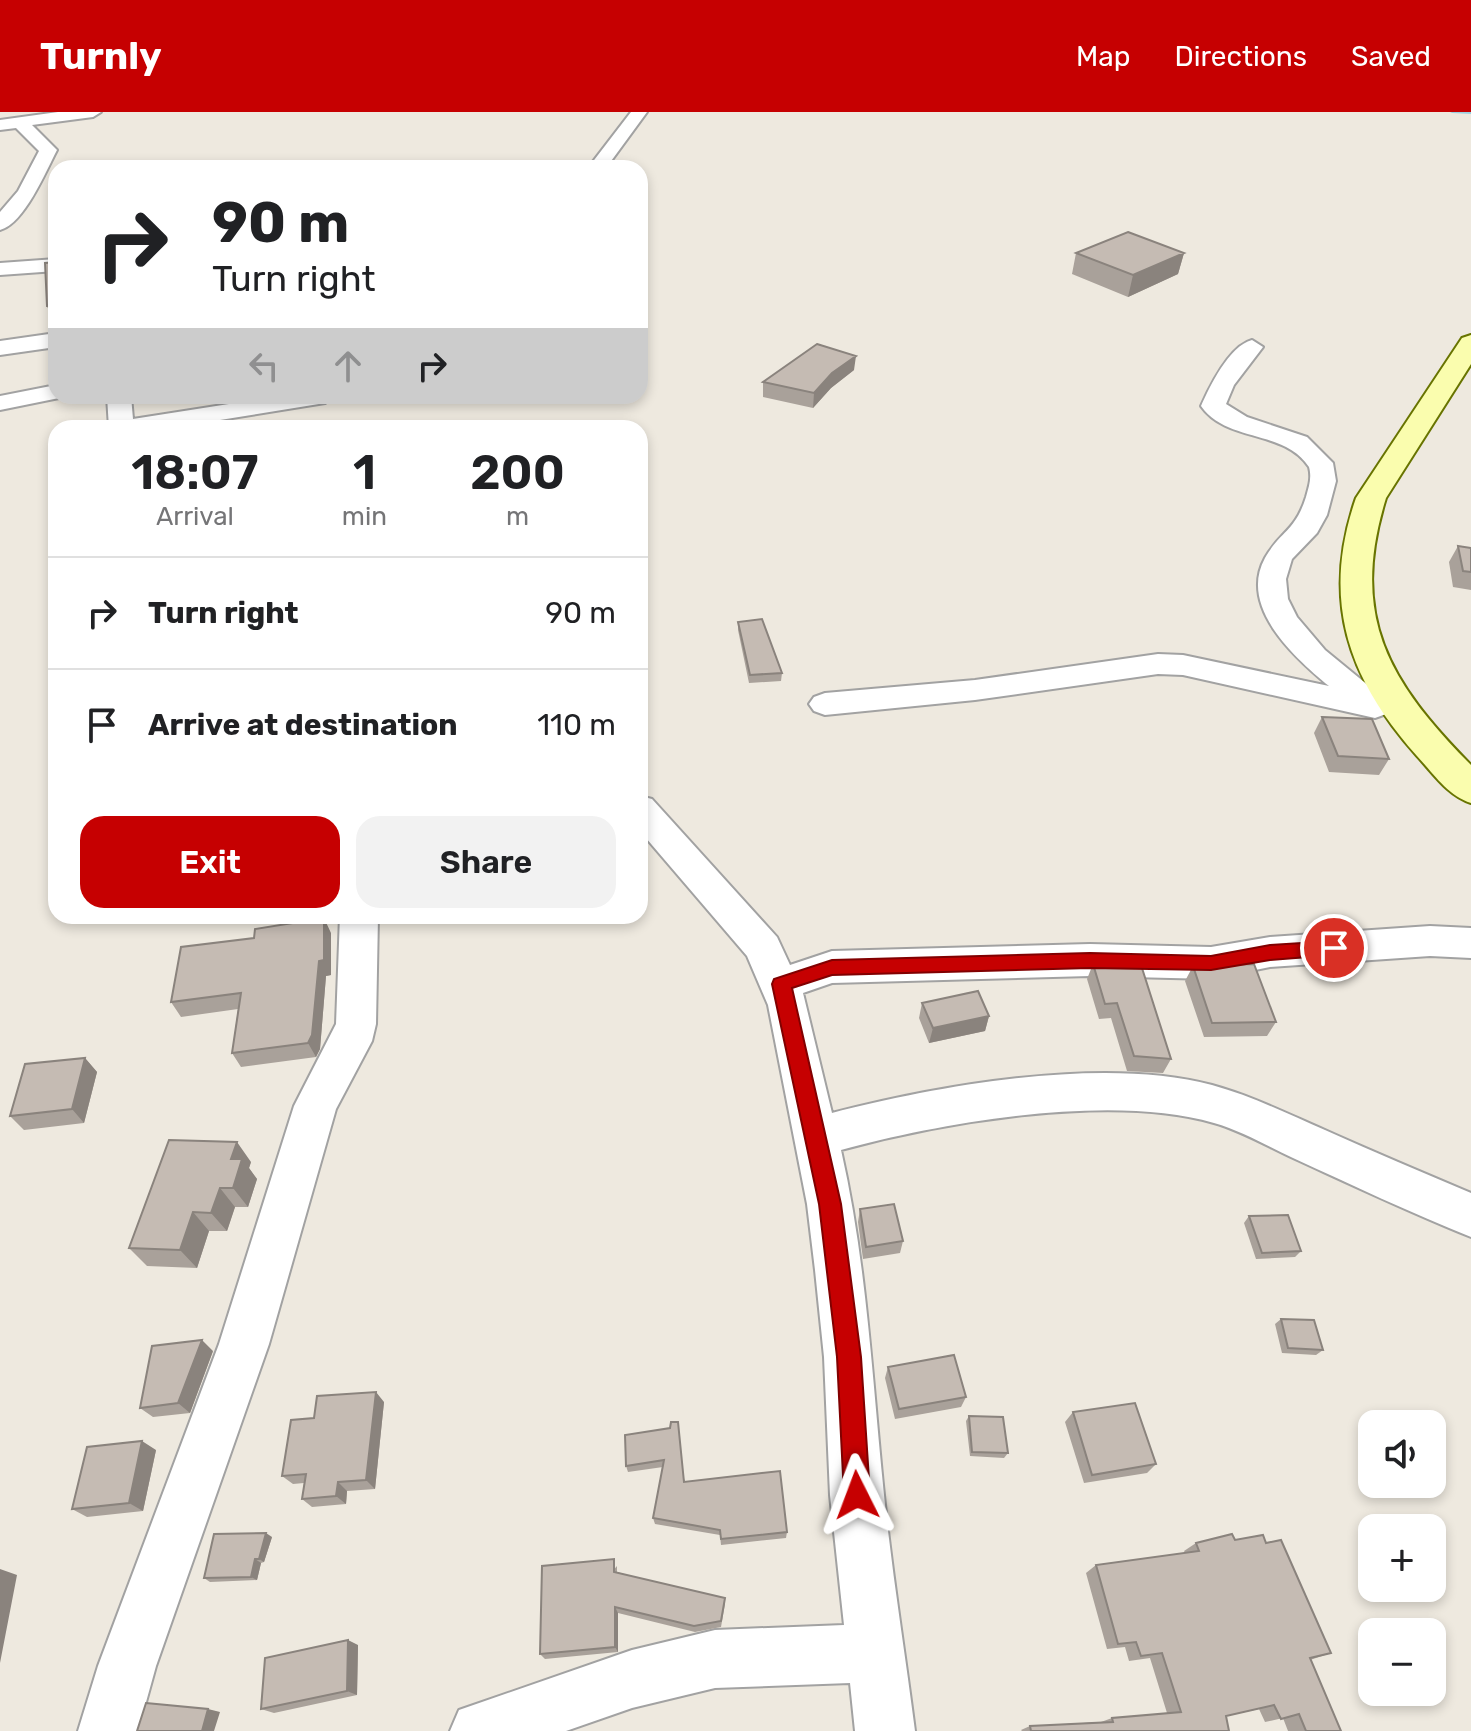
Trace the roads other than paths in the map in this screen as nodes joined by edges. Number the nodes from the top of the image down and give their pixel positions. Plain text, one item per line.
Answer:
1 (93, 112) edge
2 (639, 112) edge
3 (9, 124) edge
4 (603, 160) edge
5 (0, 224) edge
6 (48, 266) edge
7 (0, 269) edge
8 (48, 341) edge
9 (1471, 343) edge
10 (1252, 347) dead end
11 (0, 348) edge
12 (48, 394) edge
13 (0, 403) edge
14 (274, 404) edge
15 (174, 420) edge
16 (825, 704) dead end
17 (1375, 707) junction
18 (1424, 738) junction
19 (1471, 789) edge
20 (648, 817) edge
21 (359, 924) edge
22 (1471, 943) edge
23 (781, 984) junction
24 (815, 1137) junction
25 (1471, 1215) edge
26 (876, 1653) junction
27 (108, 1731) edge
28 (480, 1731) edge
29 (885, 1731) edge

1 - 3 street
2 - 4 street
3 - 5 street
6 - 7 street
8 - 11 street
9 - 18 street
10 - 17 street
12 - 13 street
14 - 15 street
16 - 17 street
17 - 18 street
18 - 19 street
20 - 23 street
21 - 27 street
22 - 23 street
23 - 24 street
24 - 25 street
24 - 26 street
26 - 28 street
26 - 29 street

